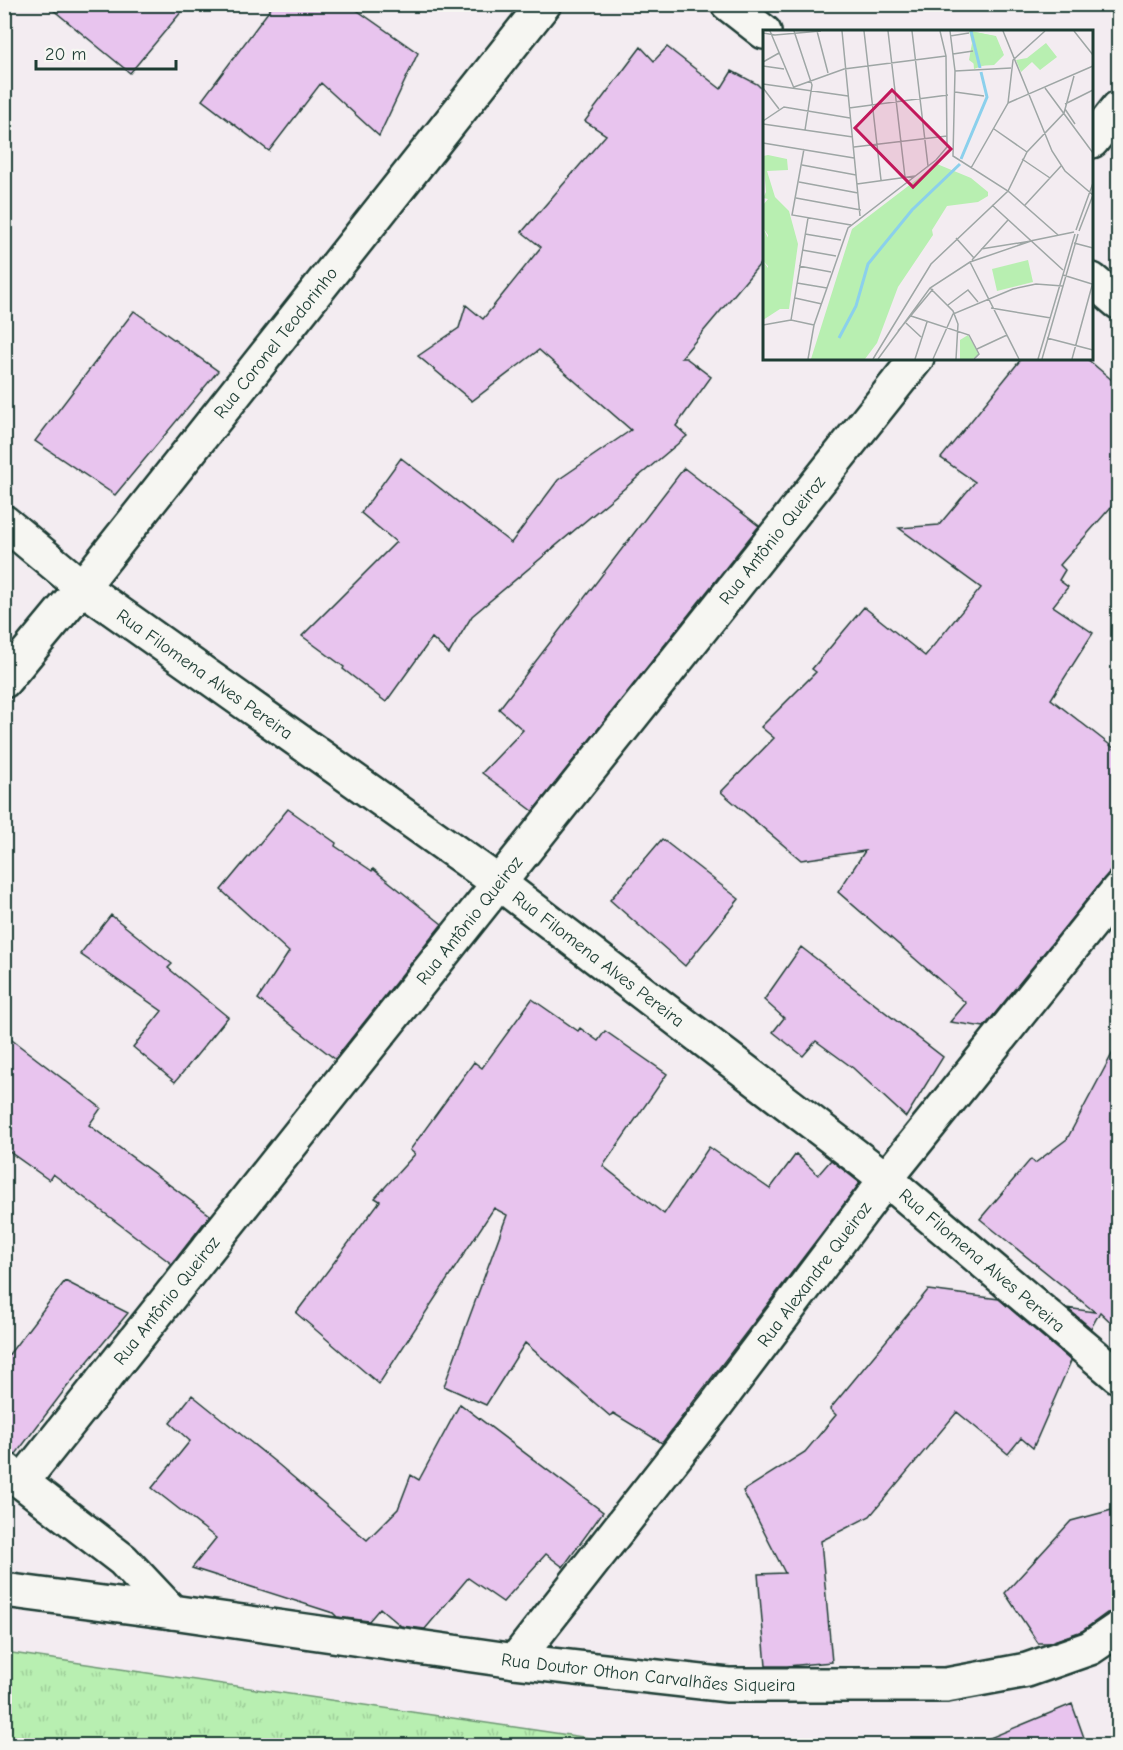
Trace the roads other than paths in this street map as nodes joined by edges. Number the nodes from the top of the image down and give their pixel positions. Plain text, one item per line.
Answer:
1 (544, 4) edge
2 (728, 4) edge
3 (763, 30) edge
4 (1119, 108) edge
5 (1093, 140) edge
6 (1093, 281) edge
7 (1119, 302) edge
8 (915, 360) edge
9 (4, 522) edge
10 (82, 587) junction
11 (4, 681) edge
12 (499, 883) junction
13 (1119, 890) edge
14 (886, 1179) junction
15 (1119, 1376) edge
16 (13, 1475) edge
17 (4, 1590) edge
18 (171, 1612) junction
19 (1119, 1629) edge
20 (515, 1661) junction

1 - 10 street, Rua Coronel Teodorinho
2 - 3 street
4 - 5 street
6 - 7 street
8 - 12 street, Rua Antônio Queiroz
9 - 10 street, Rua Filomena Alves Pereira
10 - 11 street, Rua Coronel Teodorinho
10 - 12 street, Rua Filomena Alves Pereira
12 - 14 street, Rua Filomena Alves Pereira
12 - 16 street, Rua Antônio Queiroz
13 - 14 street, Rua Alexandre Queiroz
14 - 15 street, Rua Filomena Alves Pereira
14 - 20 street, Rua Alexandre Queiroz
16 - 18 street
17 - 18 street, Rua Doutor Othon Carvalhães Siqueira
18 - 20 street, Rua Doutor Othon Carvalhães Siqueira
19 - 20 street, Rua Doutor Othon Carvalhães Siqueira

